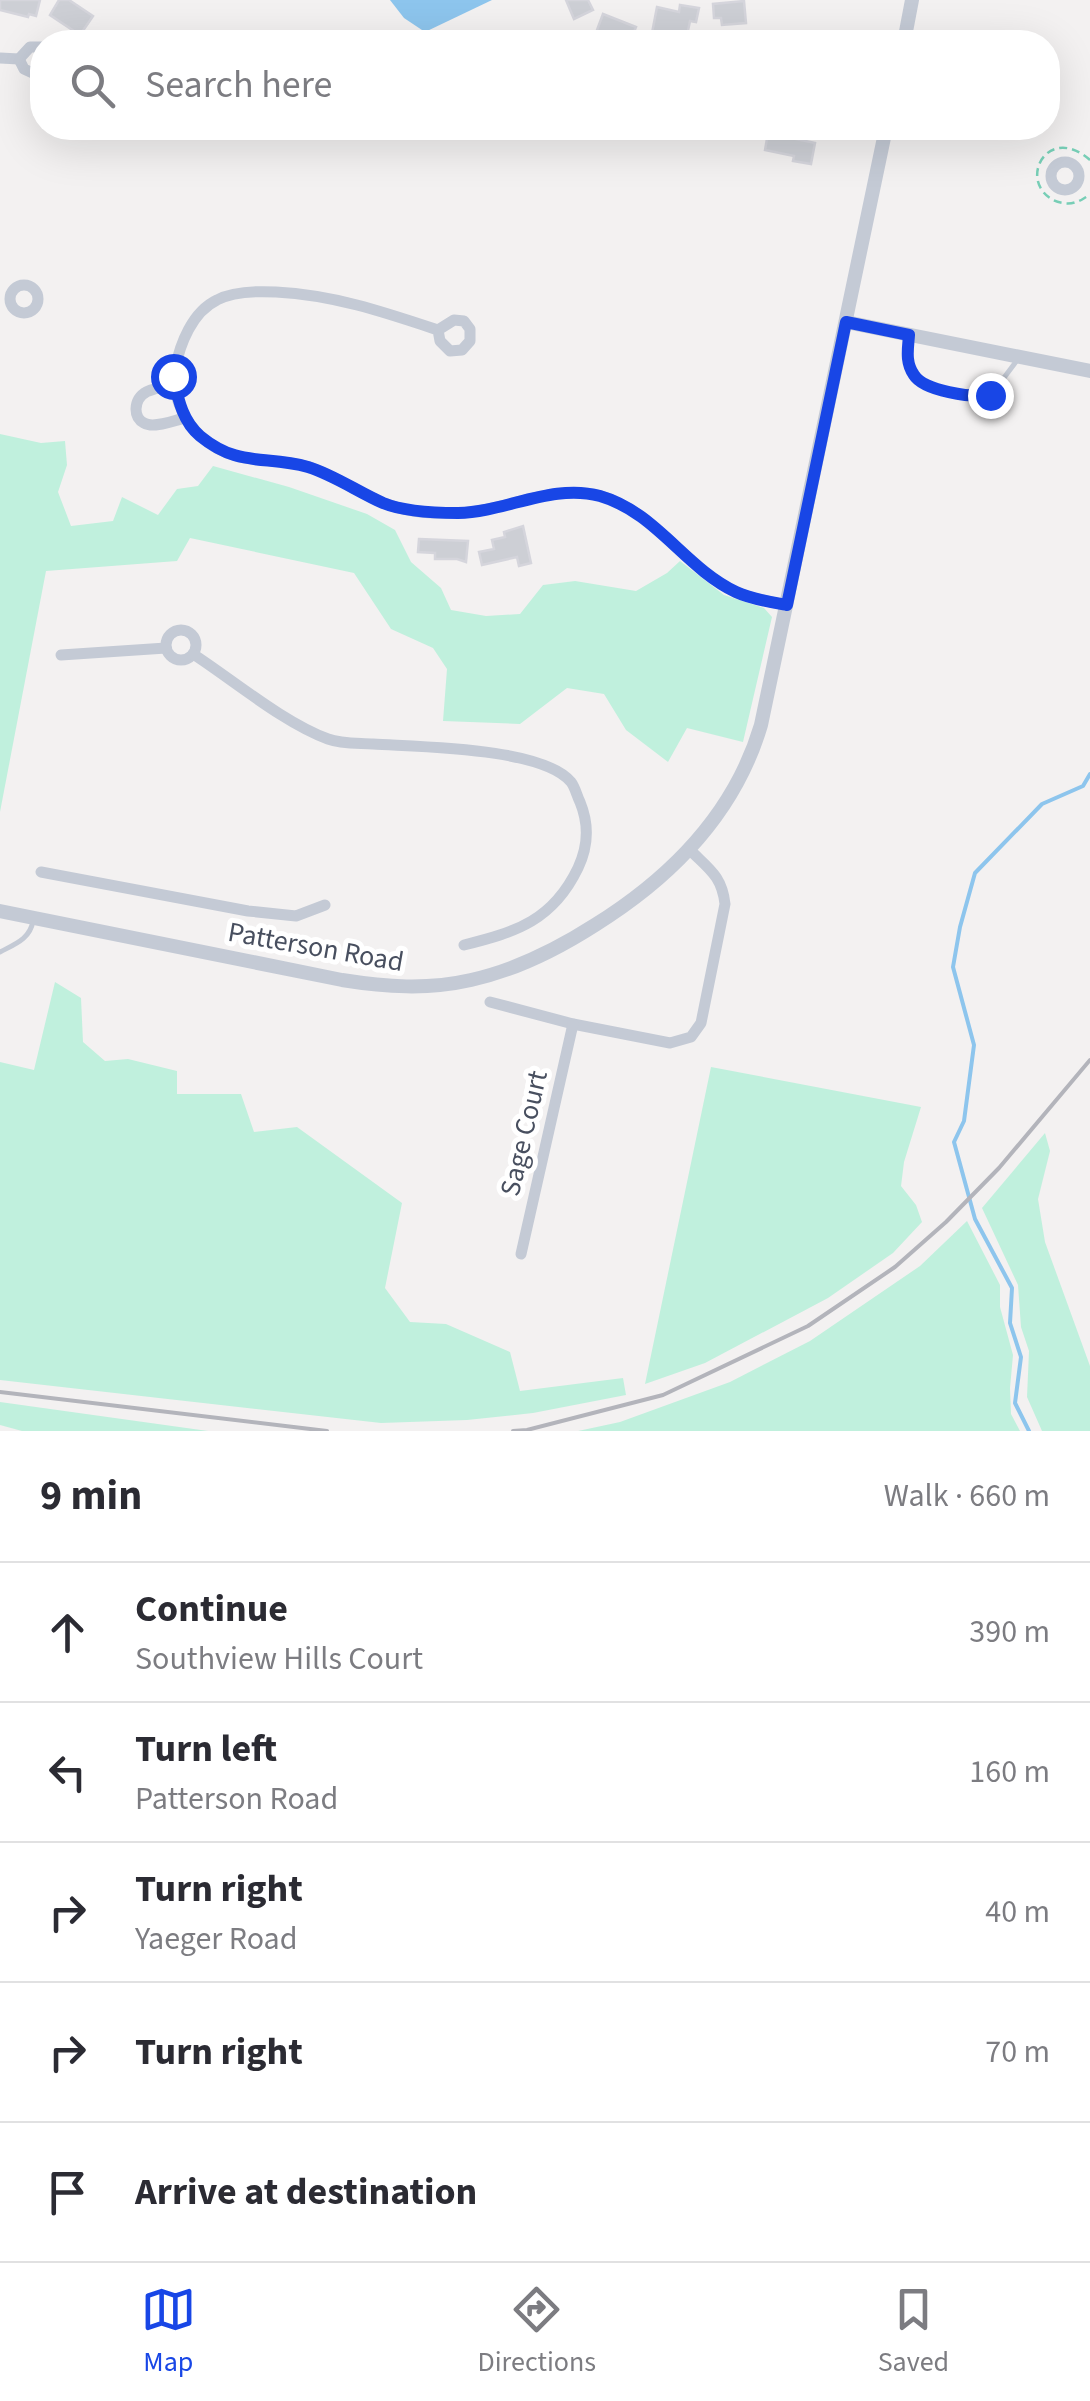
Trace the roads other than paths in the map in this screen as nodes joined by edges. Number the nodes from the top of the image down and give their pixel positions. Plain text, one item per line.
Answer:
1 (912, 0) edge
2 (906, 30) edge
3 (30, 47) edge
4 (0, 58) edge
5 (19, 60) junction
6 (30, 72) edge
7 (884, 140) edge
8 (846, 322) junction
9 (438, 330) dead end
10 (909, 335) junction
11 (1019, 356) junction
12 (1090, 370) edge
13 (175, 385) junction
14 (185, 418) junction
15 (787, 605) junction
16 (166, 648) junction
17 (194, 654) junction
18 (61, 655) dead end
19 (690, 850) junction
20 (41, 872) dead end
21 (324, 906) dead end
22 (0, 911) edge
23 (33, 918) junction
24 (464, 946) dead end
25 (0, 952) edge
26 (490, 1002) dead end
27 (574, 1024) junction
28 (522, 1254) dead end

1 - 2 street
3 - 5 street
4 - 5 street
5 - 6 street
7 - 8 street, Patterson Road
8 - 10 street
8 - 15 street, Patterson Road
9 - 13 street
10 - 11 street
10 - 11 lane
11 - 12 street
13 - 14 street
13 - 14 street
14 - 15 street
15 - 19 street, Patterson Road
16 - 17 street
16 - 17 street
16 - 18 street
17 - 24 street
19 - 23 street, Patterson Road
19 - 27 street
20 - 21 street
22 - 23 street, Patterson Road
23 - 25 lane
26 - 27 street
27 - 28 street, Sage Court

